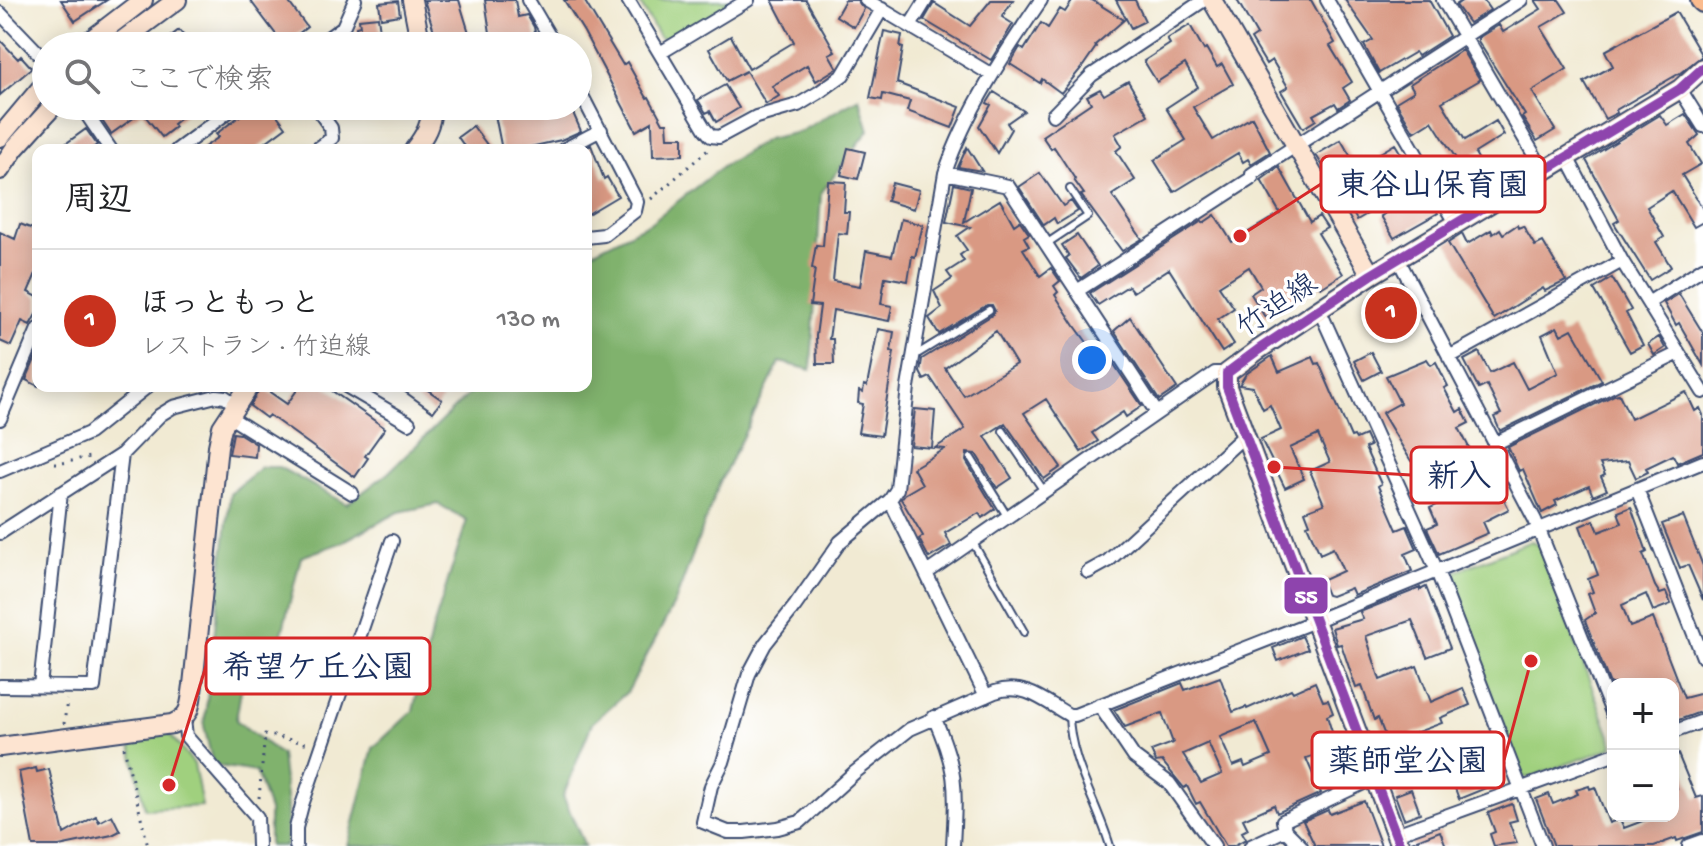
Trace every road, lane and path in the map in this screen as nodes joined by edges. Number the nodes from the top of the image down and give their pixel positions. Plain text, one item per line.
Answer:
1 (143, 0) edge
2 (177, 0) edge
3 (355, 0) edge
4 (412, 0) edge
5 (528, 0) edge
6 (628, 0) edge
7 (748, 0) edge
8 (866, 0) edge
9 (926, 0) edge
10 (1041, 0) edge
11 (1204, 0) edge
12 (1212, 0) edge
13 (1327, 0) edge
14 (1443, 0) edge
15 (1521, 0) edge
16 (882, 9) junction
17 (0, 13) edge
18 (910, 26) junction
19 (101, 32) edge
20 (134, 32) edge
21 (336, 32) edge
22 (418, 32) edge
23 (547, 32) edge
24 (1464, 37) junction
25 (32, 46) edge
26 (660, 53) junction
27 (1703, 68) edge
28 (992, 75) junction
29 (1680, 89) junction
30 (1380, 91) junction
31 (32, 99) edge
32 (592, 114) edge
33 (1053, 115) dead end
34 (40, 120) edge
35 (91, 120) edge
36 (217, 120) edge
37 (325, 120) edge
38 (430, 120) edge
39 (1703, 126) edge
40 (601, 130) junction
41 (0, 137) edge
42 (107, 144) edge
43 (185, 144) edge
44 (324, 144) edge
45 (418, 144) edge
46 (574, 144) edge
47 (1296, 146) junction
48 (711, 147) dead end
49 (1567, 157) junction
50 (0, 170) edge
51 (1543, 170) junction
52 (945, 173) junction
53 (1070, 189) dead end
54 (635, 211) junction
55 (1456, 223) junction
56 (592, 236) edge
57 (1046, 244) junction
58 (1398, 259) junction
59 (1622, 261) junction
60 (1703, 268) edge
61 (1371, 275) junction
62 (1077, 291) junction
63 (1648, 303) junction
64 (1319, 309) junction
65 (989, 310) dead end
66 (32, 346) edge
67 (1679, 353) junction
68 (914, 356) junction
69 (1449, 357) junction
70 (1227, 373) junction
71 (140, 392) edge
72 (245, 392) edge
73 (356, 392) edge
74 (1703, 392) edge
75 (232, 410) junction
76 (1157, 413) junction
77 (0, 419) edge
78 (409, 423) dead end
79 (1003, 431) dead end
80 (1245, 435) junction
81 (1494, 444) junction
82 (122, 454) junction
83 (98, 455) dead end
84 (971, 458) dead end
85 (46, 462) dead end
86 (1703, 462) edge
87 (0, 471) edge
88 (1637, 489) junction
89 (1044, 491) junction
90 (61, 493) junction
91 (352, 493) dead end
92 (890, 500) junction
93 (1007, 516) junction
94 (1539, 529) junction
95 (0, 533) edge
96 (392, 541) dead end
97 (972, 541) junction
98 (1437, 571) junction
99 (928, 572) junction
100 (1088, 572) dead end
101 (1315, 621) junction
102 (1024, 632) dead end
103 (1703, 657) edge
104 (0, 686) edge
105 (40, 686) junction
106 (94, 687) junction
107 (986, 696) junction
108 (1607, 700) edge
109 (1099, 705) junction
110 (1069, 715) junction
111 (934, 717) junction
112 (184, 719) junction
113 (1703, 721) edge
114 (1679, 730) edge
115 (120, 732) junction
116 (62, 740) junction
117 (0, 747) edge
118 (321, 747) junction
119 (1607, 757) edge
120 (1374, 778) junction
121 (1522, 788) junction
122 (257, 817) junction
123 (1285, 830) junction
124 (728, 832) junction
125 (1398, 840) edge
126 (1703, 841) edge
127 (148, 846) edge
128 (258, 846) edge
129 (296, 846) edge
130 (722, 846) edge
131 (953, 846) edge
132 (1110, 846) edge
133 (1214, 846) edge
134 (1251, 846) edge
135 (1301, 846) edge
136 (1543, 846) edge
137 (1689, 846) edge

1 - 19 street
2 - 20 street
3 - 21 street
4 - 22 street
5 - 23 street
6 - 26 street
7 - 26 street
8 - 16 street
9 - 18 street
10 - 28 street
11 - 33 street
12 - 47 street
13 - 30 street
14 - 24 street
15 - 24 street
16 - 18 street
16 - 26 street
17 - 25 street
18 - 28 street
24 - 30 street
24 - 51 street
27 - 29 street, 竹迫線
28 - 52 street
29 - 39 street
29 - 49 street, 竹迫線
30 - 47 street
30 - 55 street
31 - 41 street
32 - 40 street
34 - 50 street
35 - 42 street
36 - 43 street
37 - 44 street
38 - 45 street
40 - 46 street
40 - 54 street
47 - 61 street
47 - 62 street
48 - 54 path
49 - 51 street, 竹迫線
49 - 59 street
51 - 55 street, 竹迫線
52 - 57 street
52 - 68 street
53 - 57 lane
54 - 56 street
55 - 58 street, 竹迫線
57 - 62 street
58 - 61 street, 竹迫線
58 - 69 street
59 - 63 street
59 - 69 street
60 - 63 street
61 - 64 street, 竹迫線
62 - 76 street
63 - 67 street
64 - 70 street, 竹迫線
64 - 98 street
65 - 68 lane
66 - 77 street
67 - 74 street
67 - 81 street
68 - 92 street
69 - 81 street
70 - 76 street
70 - 80 street, 竹迫線
71 - 87 street
72 - 75 street
73 - 78 street
75 - 82 street
75 - 91 street
75 - 112 street
76 - 89 street
79 - 89 lane
80 - 100 street
80 - 101 street, 竹迫線
81 - 94 street
82 - 90 street
82 - 106 street
83 - 85 path
84 - 93 lane
86 - 88 street
88 - 94 street
88 - 103 street
89 - 93 street
90 - 95 street
90 - 105 street
92 - 99 street
92 - 124 street
93 - 97 street
94 - 98 street
94 - 108 street
96 - 118 street
97 - 99 street
97 - 102 lane
98 - 101 street
98 - 121 street
99 - 107 street
101 - 109 street
101 - 120 street, 竹迫線
104 - 105 street
105 - 106 street
106 - 116 path
107 - 110 street
107 - 111 street
109 - 110 street
109 - 133 street
110 - 132 lane
111 - 124 street
111 - 131 street
112 - 115 street
112 - 122 street
113 - 114 street
115 - 116 street
115 - 127 path
116 - 117 street
118 - 122 path
118 - 129 street
119 - 121 street
120 - 123 street
120 - 125 street, 竹迫線
121 - 125 street
121 - 136 street
122 - 128 street
123 - 134 street
123 - 135 street
124 - 130 street
126 - 137 street

